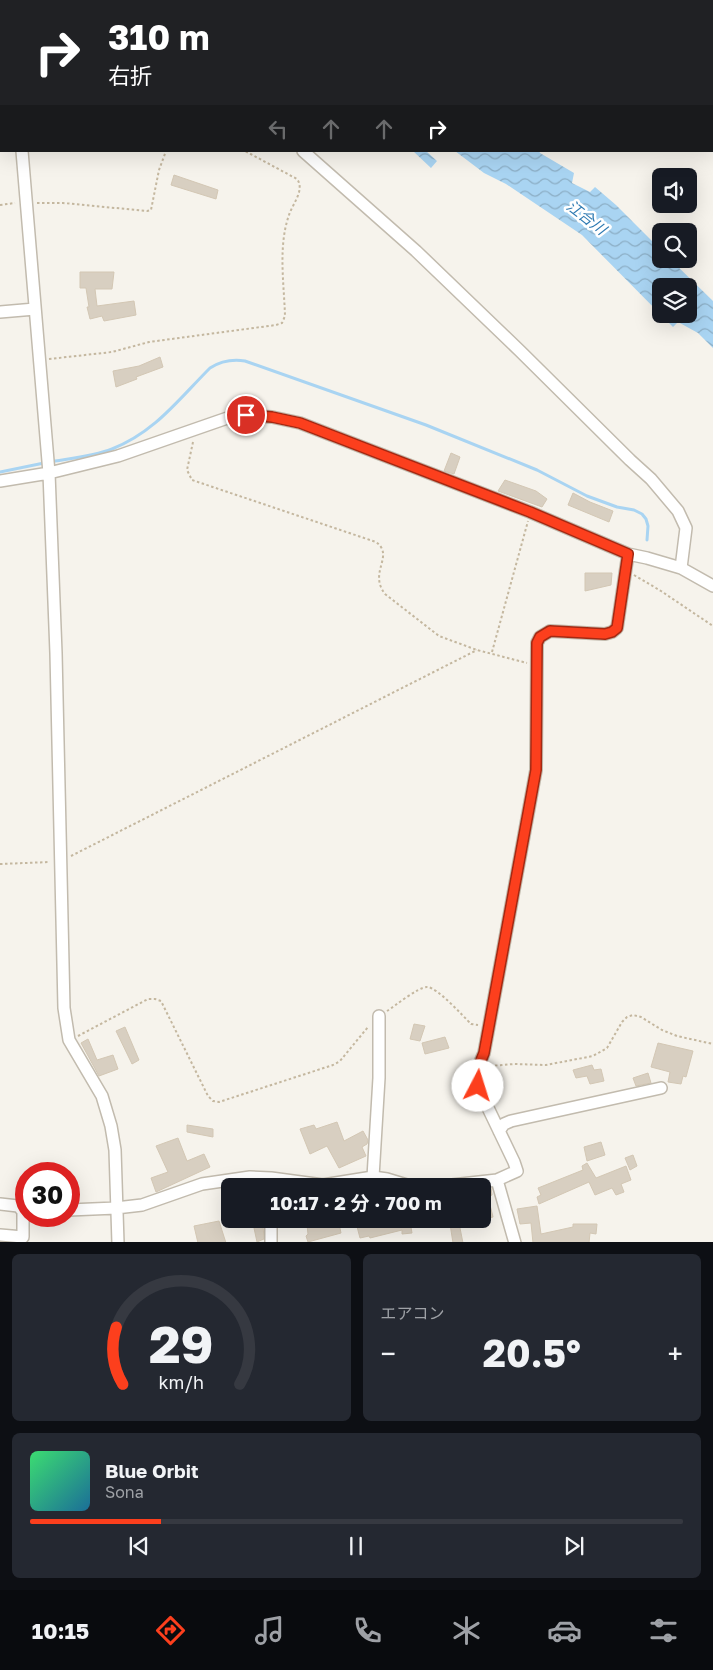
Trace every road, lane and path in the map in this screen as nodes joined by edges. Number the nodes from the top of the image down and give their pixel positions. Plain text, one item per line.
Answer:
1 (22, 152) edge
2 (166, 152) edge
3 (247, 152) edge
4 (304, 152) edge
5 (26, 202) junction
6 (0, 205) edge
7 (35, 309) junction
8 (0, 312) edge
9 (39, 360) junction
10 (197, 429) junction
11 (49, 473) junction
12 (0, 481) edge
13 (530, 512) junction
14 (628, 554) junction
15 (681, 568) junction
16 (626, 570) junction
17 (713, 586) edge
18 (713, 626) edge
19 (476, 650) junction
20 (492, 652) junction
21 (537, 665) junction
22 (61, 862) junction
23 (0, 864) edge
24 (379, 1016) junction
25 (488, 1026) junction
26 (70, 1040) junction
27 (713, 1044) edge
28 (478, 1068) junction
29 (661, 1088) dead end
30 (499, 1131) junction
31 (374, 1177) junction
32 (368, 1178) edge
33 (380, 1178) edge
34 (497, 1180) junction
35 (221, 1181) edge
36 (491, 1181) edge
37 (0, 1204) edge
38 (15, 1206) edge
39 (116, 1208) junction
40 (80, 1210) edge
41 (15, 1211) edge
42 (0, 1212) edge
43 (23, 1227) edge
44 (271, 1228) edge
45 (0, 1235) edge
46 (118, 1242) edge
47 (271, 1242) edge
48 (515, 1242) edge

1 - 5 street
2 - 5 path
3 - 9 path
4 - 15 street
5 - 6 path
5 - 7 street
7 - 8 street
7 - 9 street
9 - 11 street
10 - 11 street
10 - 13 street
10 - 19 path
11 - 12 street
11 - 22 street
13 - 14 street
13 - 20 path
14 - 15 street
14 - 16 street
15 - 17 street
16 - 18 path
16 - 21 street
19 - 20 path
19 - 22 path
20 - 21 path
21 - 25 street
22 - 23 path
22 - 26 street
24 - 25 path
24 - 26 path
24 - 31 street
25 - 28 street
26 - 39 street
27 - 28 path
28 - 30 street
29 - 30 street
30 - 34 street
31 - 32 street
31 - 33 street
34 - 36 street
34 - 48 street
35 - 39 street
37 - 38 street
39 - 40 street
39 - 46 street
41 - 42 street
43 - 45 street
44 - 47 street

